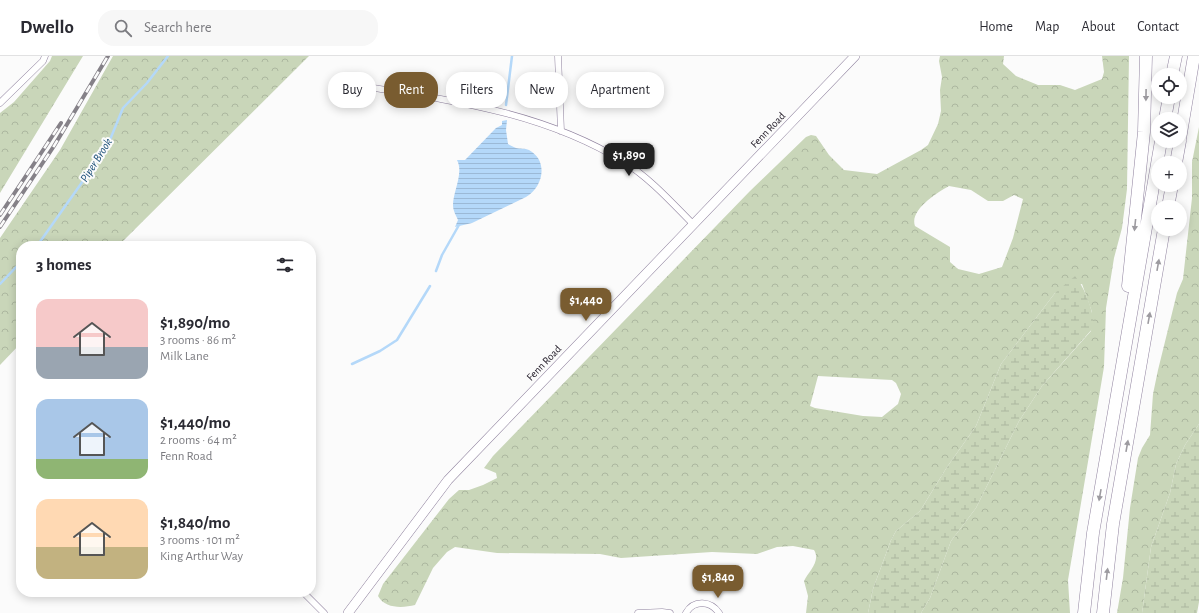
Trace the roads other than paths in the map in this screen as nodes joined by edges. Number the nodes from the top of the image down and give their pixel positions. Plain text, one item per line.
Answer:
1 (45, 56) edge
2 (558, 56) edge
3 (855, 56) edge
4 (1146, 56) edge
5 (1176, 56) edge
6 (1194, 60) edge
7 (1173, 68) edge
8 (376, 89) edge
9 (0, 103) edge
10 (1185, 112) edge
11 (561, 131) junction
12 (1160, 148) edge
13 (694, 225) junction
14 (1163, 236) edge
15 (1116, 401) junction
16 (307, 597) edge
17 (324, 613) edge
18 (348, 613) edge
19 (638, 613) edge
20 (670, 613) edge
21 (686, 613) edge
22 (719, 613) edge
23 (1084, 613) edge
24 (1103, 613) edge

1 - 9 street
2 - 11 street
3 - 13 street, Fenn Road
4 -> 15 highway
5 - 7 highway
6 - 10 highway
8 - 11 street
11 - 13 street
12 - 15 highway
13 - 18 street, Fenn Road
24 -> 14 highway
15 -> 23 highway
16 - 17 street
19 - 20 street
21 - 22 street

